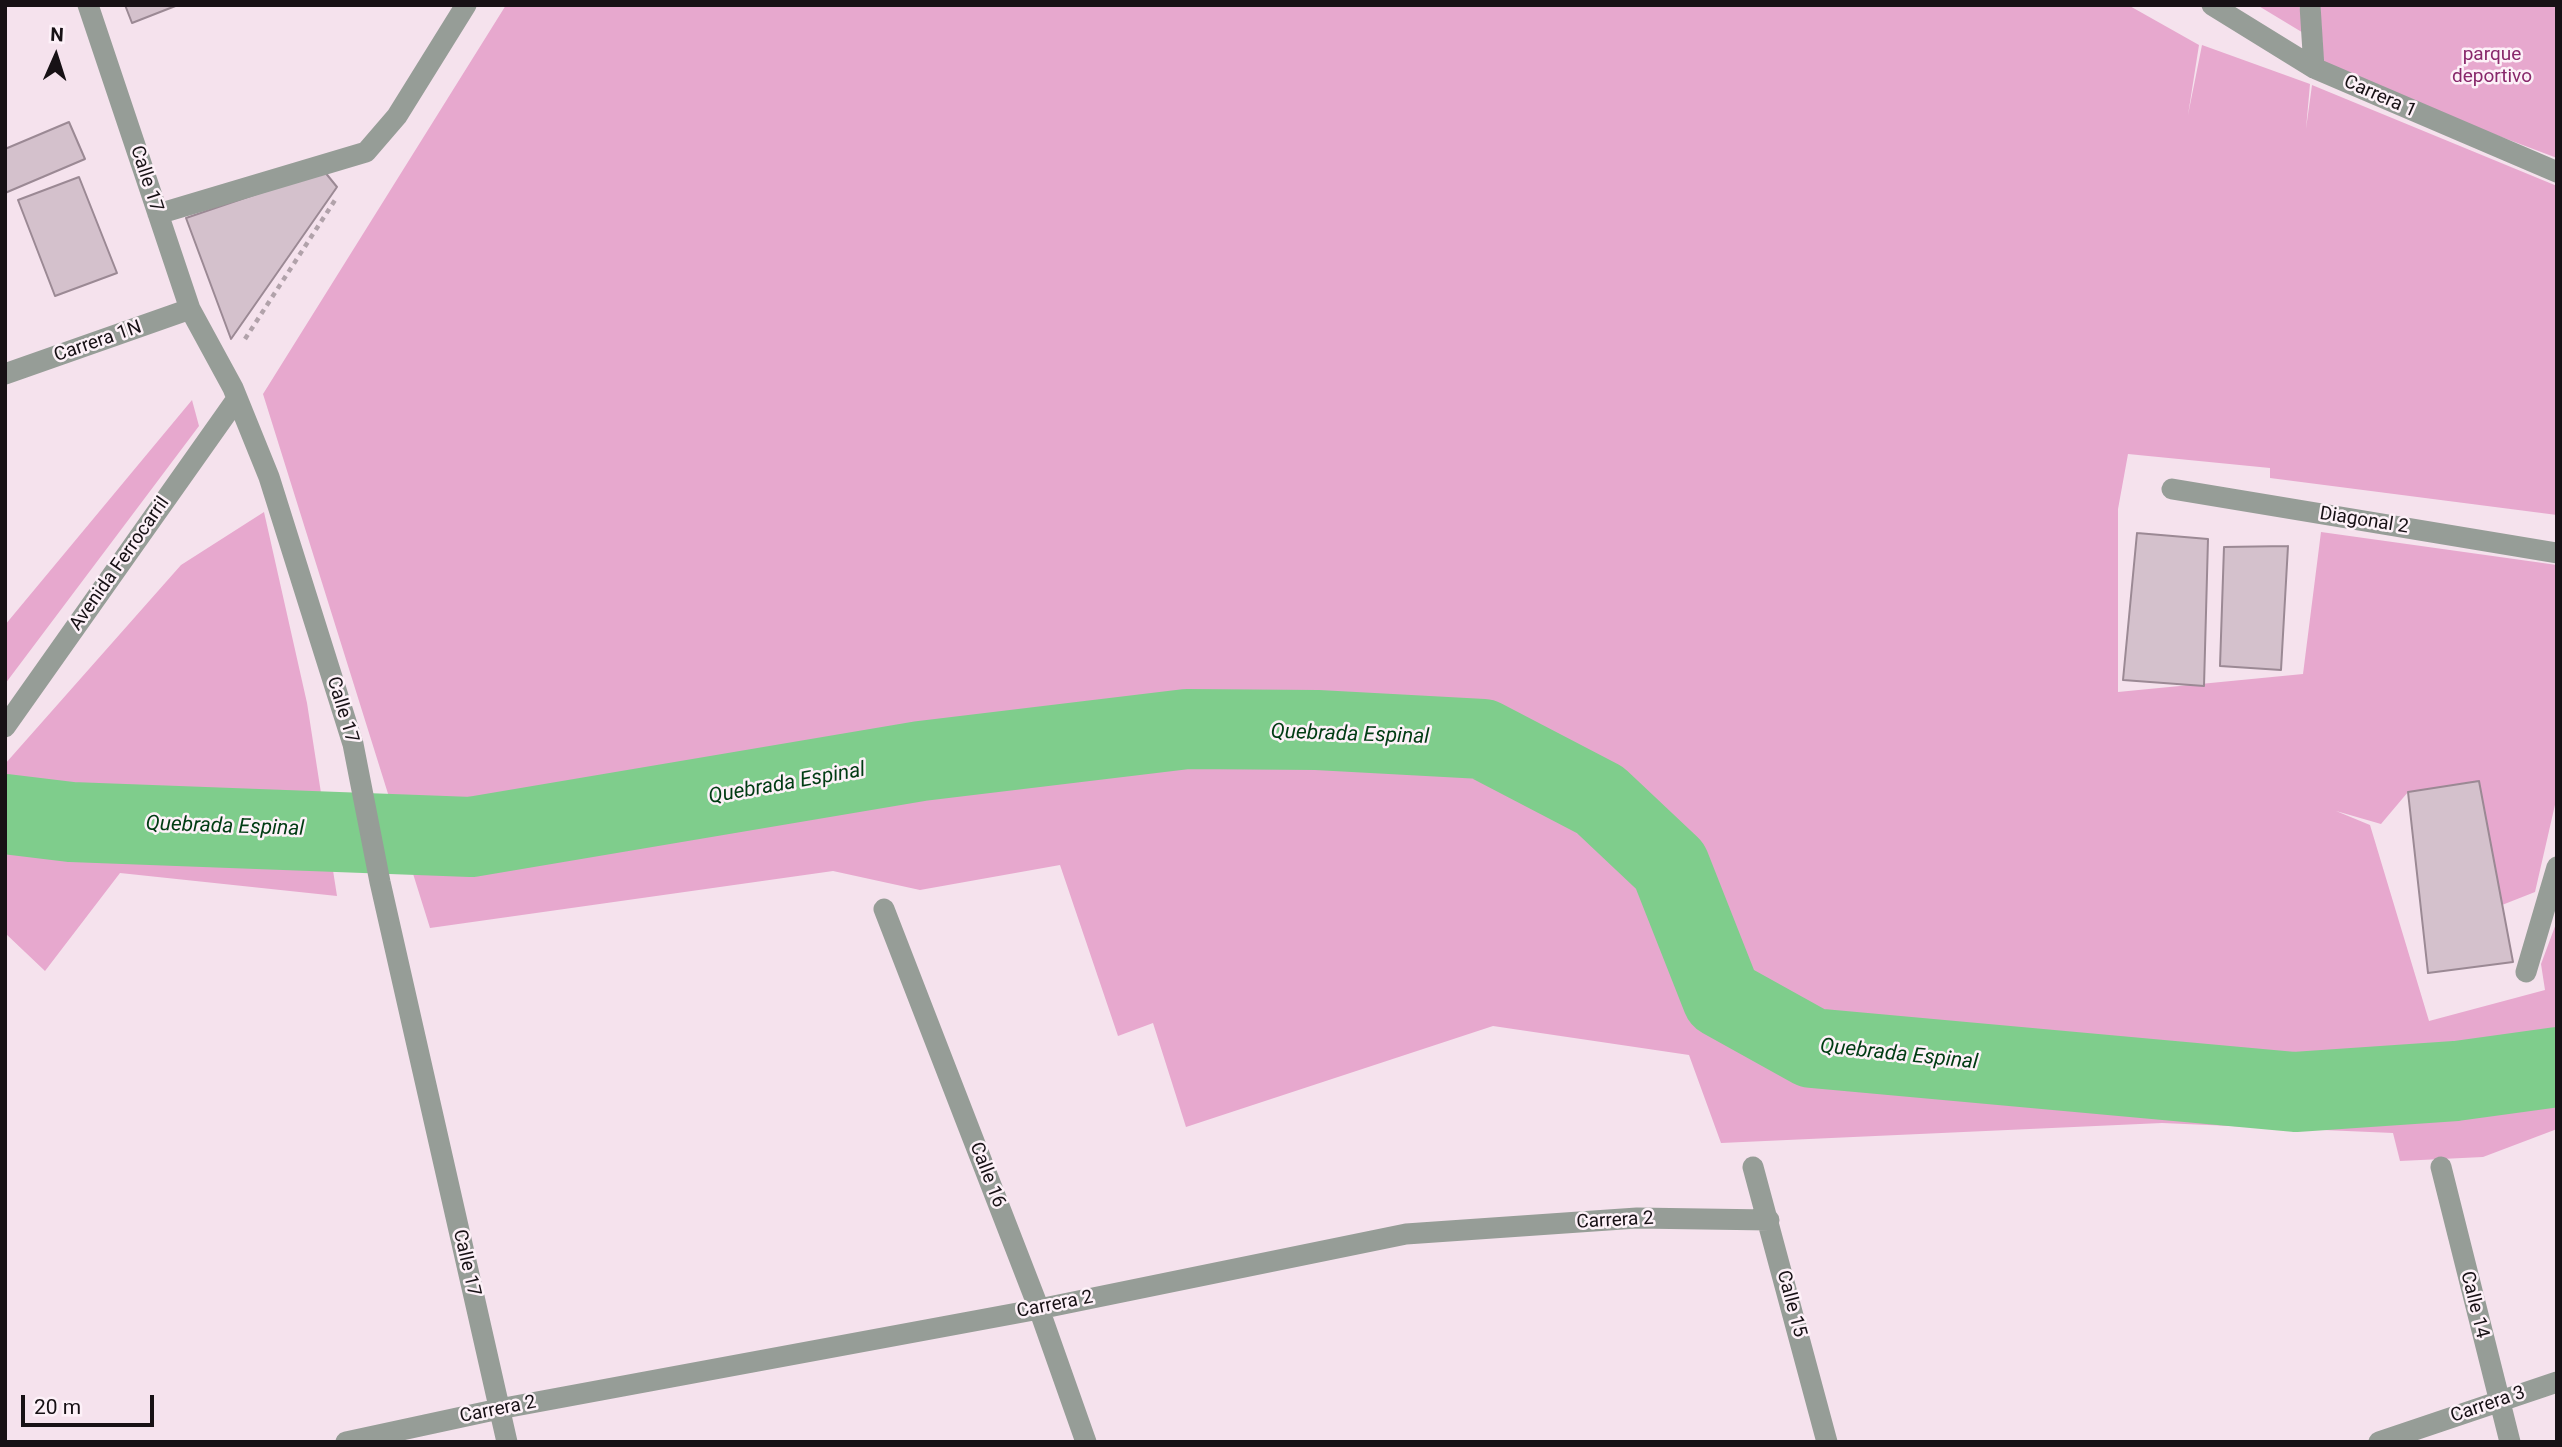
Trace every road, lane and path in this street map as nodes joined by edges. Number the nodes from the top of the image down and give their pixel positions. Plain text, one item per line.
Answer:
1 (89, 5) edge
2 (466, 5) edge
3 (2212, 5) edge
4 (2310, 5) edge
5 (2314, 68) junction
6 (366, 152) junction
7 (2557, 172) edge
8 (158, 214) junction
9 (190, 309) junction
10 (222, 369) junction
11 (5, 374) edge
12 (236, 400) junction
13 (2172, 489) dead end
14 (2557, 553) edge
15 (7, 724) edge
16 (2557, 867) edge
17 (884, 909) dead end
18 (2526, 972) dead end
19 (1753, 1167) dead end
20 (2441, 1167) dead end
21 (1769, 1220) junction
22 (1039, 1309) junction
23 (2557, 1382) edge
24 (2498, 1401) junction
25 (499, 1409) junction
26 (346, 1442) edge
27 (507, 1442) edge
28 (1086, 1442) edge
29 (1827, 1442) edge
30 (2379, 1442) edge
31 (2510, 1442) edge

1 - 8 street, Calle 17
2 - 6 street
3 - 5 street, Carrera 1
4 - 5 street
5 - 7 street, Carrera 1
6 - 8 street
6 - 10 path
8 - 9 street, Calle 17
9 - 10 street, Calle 17
9 - 11 street, Carrera 1N
10 - 12 street, Calle 17
12 - 15 street, Avenida Ferrocarril
12 - 25 street, Calle 17
13 - 14 street, Diagonal 2
16 - 18 street
17 - 22 street, Calle 16
19 - 21 street, Calle 15
20 - 24 street, Calle 14
21 - 22 street, Carrera 2
21 - 29 street, Calle 15
22 - 25 street, Carrera 2
22 - 28 street, Calle 16
23 - 24 street, Carrera 3
24 - 30 street, Carrera 3
24 - 31 street, Calle 14
25 - 26 street, Carrera 2
25 - 27 street, Calle 17

